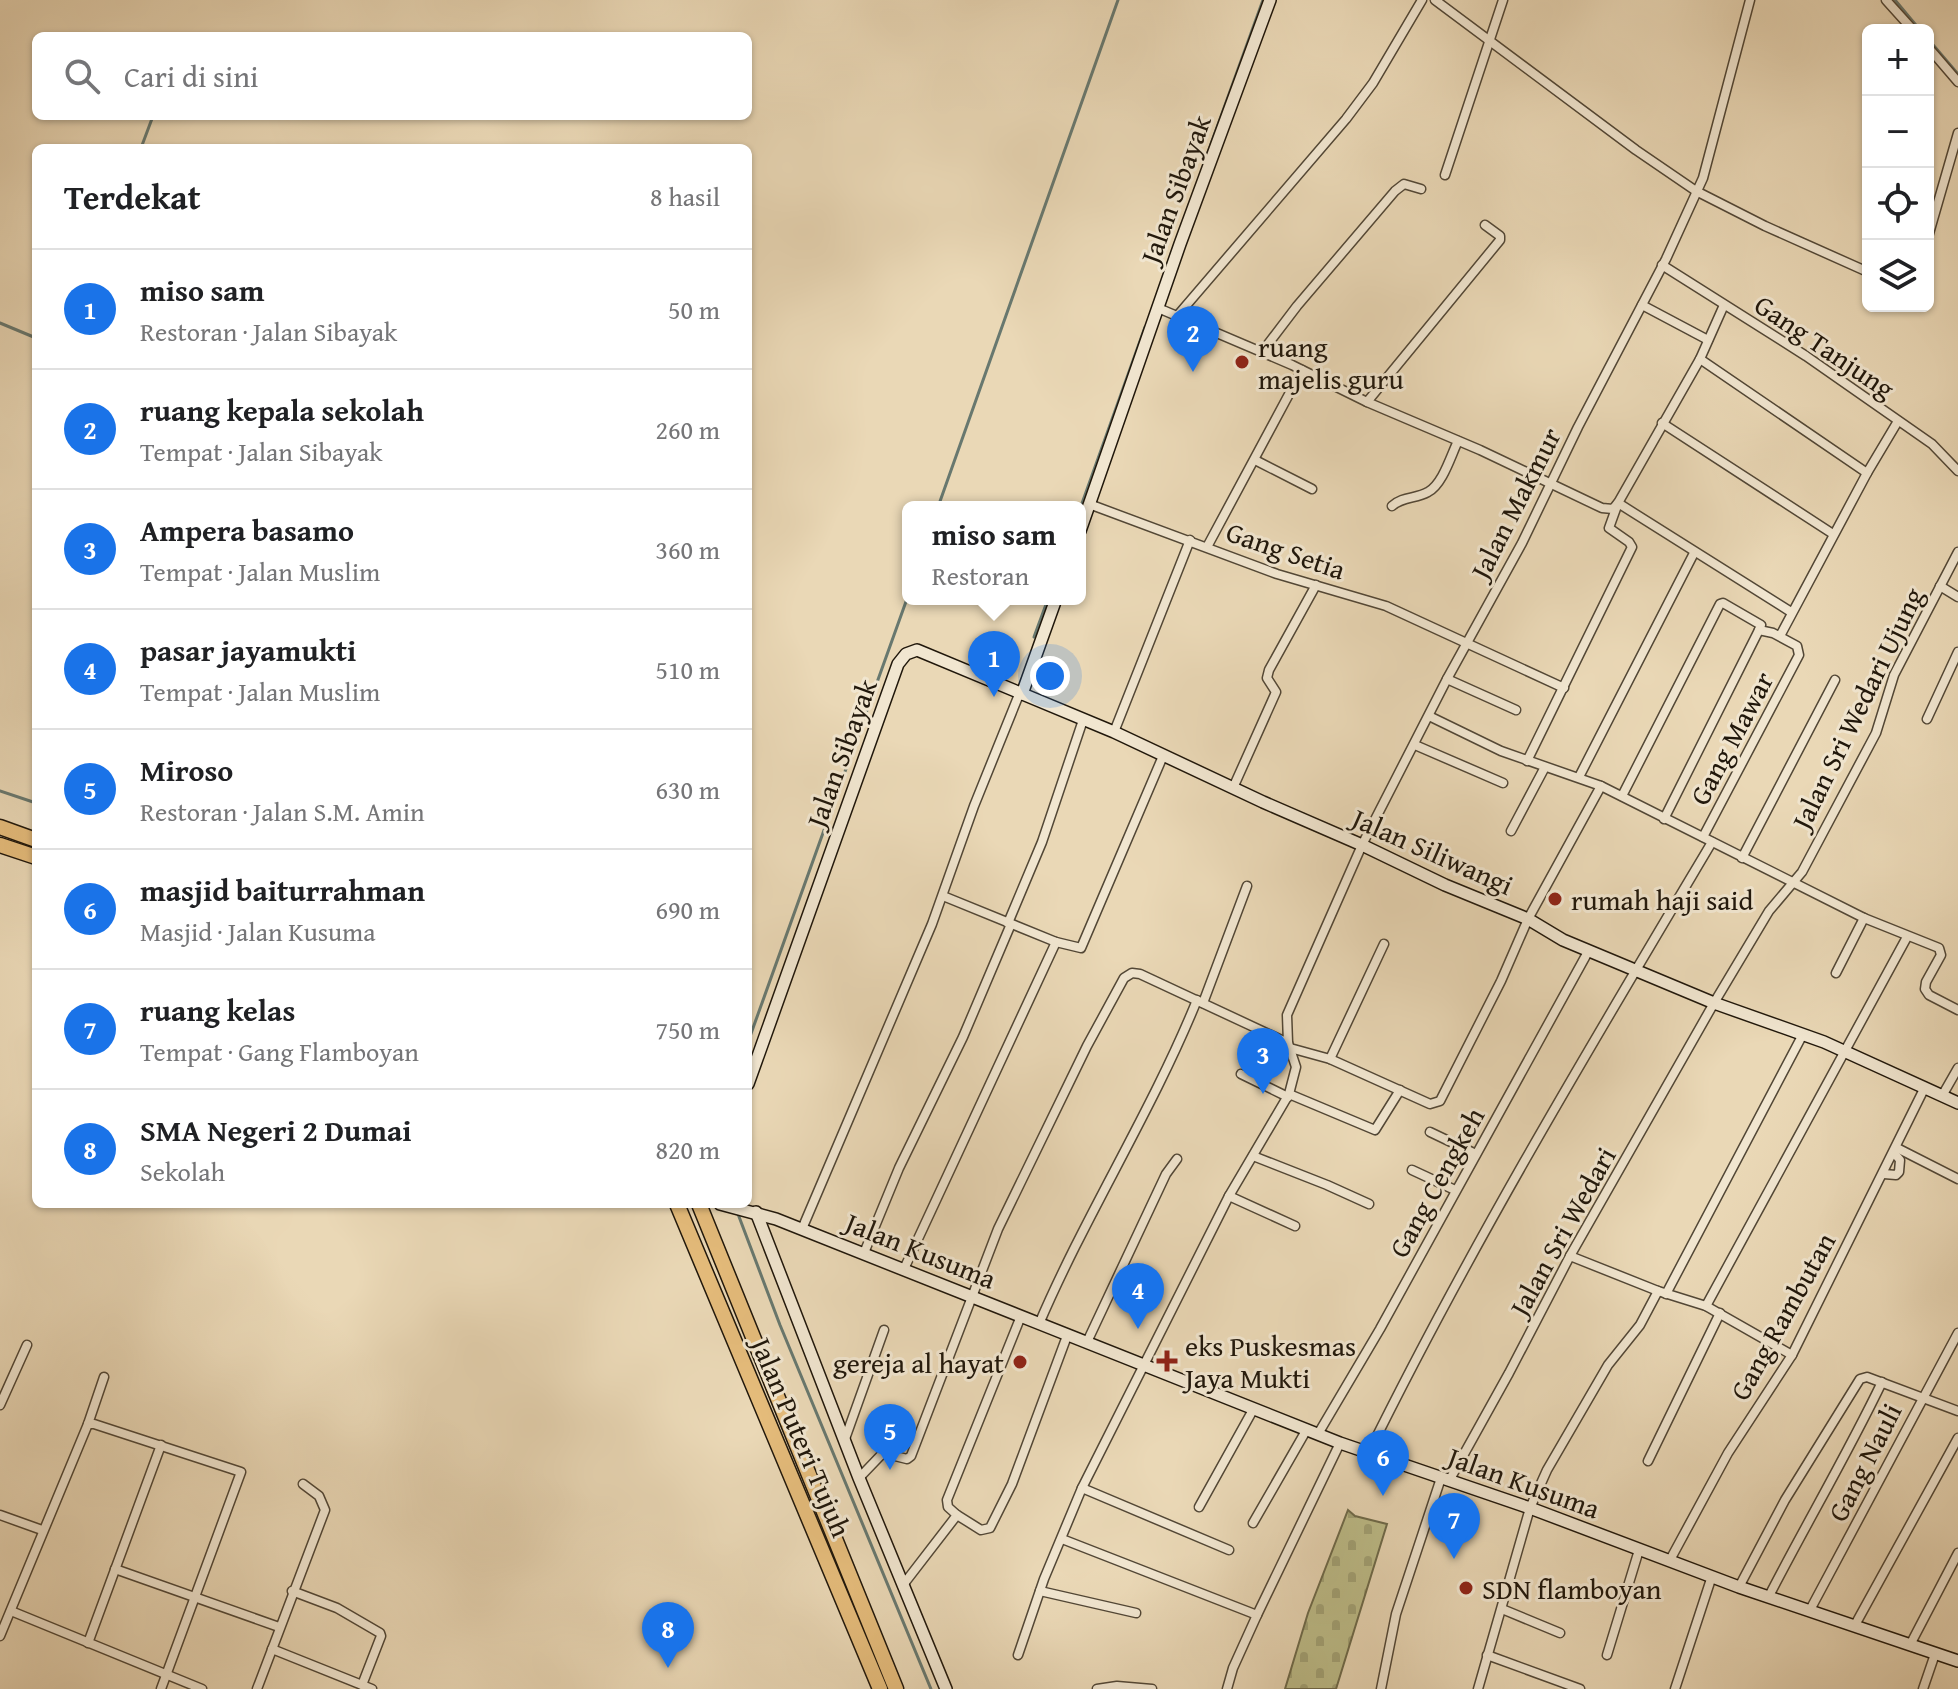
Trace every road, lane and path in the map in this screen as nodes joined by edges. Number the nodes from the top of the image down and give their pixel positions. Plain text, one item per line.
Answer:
1 (1270, 0) edge
2 (1422, 0) edge
3 (1435, 0) edge
4 (1503, 0) edge
5 (1750, 0) edge
6 (1886, 0) edge
7 (1908, 24) edge
8 (1490, 40) junction
9 (1934, 54) edge
10 (1958, 82) edge
11 (1958, 133) edge
12 (1445, 175) dead end
13 (1421, 189) dead end
14 (1696, 191) junction
15 (1934, 216) edge
16 (1485, 225) dead end
17 (1662, 265) junction
18 (1862, 269) edge
19 (1642, 305) junction
20 (1724, 305) junction
21 (1158, 308) junction
22 (1178, 315) junction
23 (1708, 340) junction
24 (1262, 352) junction
25 (1700, 359) junction
26 (1302, 370) junction
27 (1367, 402) junction
28 (1898, 421) junction
29 (1662, 423) junction
30 (1458, 441) junction
31 (1255, 460) junction
32 (1957, 466) edge
33 (1867, 473) junction
34 (1550, 483) junction
35 (1312, 489) dead end
36 (1618, 503) junction
37 (1089, 504) junction
38 (1392, 506) dead end
39 (1086, 513) edge
40 (1833, 534) junction
41 (1190, 540) junction
42 (1207, 547) junction
43 (1958, 552) edge
44 (1694, 553) junction
45 (1316, 585) junction
46 (1940, 586) junction
47 (1958, 597) edge
48 (1054, 605) edge
49 (1791, 612) junction
50 (1759, 630) junction
51 (1780, 636) junction
52 (1468, 642) junction
53 (1958, 652) edge
54 (1447, 679) junction
55 (1835, 680) dead end
56 (1564, 688) junction
57 (1021, 693) junction
58 (1516, 710) dead end
59 (1429, 716) junction
60 (1927, 719) dead end
61 (1083, 720) junction
62 (1114, 732) junction
63 (1415, 745) junction
64 (1163, 756) junction
65 (1527, 761) junction
66 (1545, 767) junction
67 (1579, 777) junction
68 (1503, 783) dead end
69 (1601, 786) junction
70 (1233, 788) junction
71 (1622, 796) junction
72 (1664, 819) junction
73 (0, 827) edge
74 (1511, 831) dead end
75 (1703, 837) junction
76 (32, 839) edge
77 (1712, 842) junction
78 (0, 845) edge
79 (1362, 845) junction
80 (32, 856) edge
81 (1742, 858) junction
82 (1792, 881) junction
83 (1247, 886) dead end
84 (943, 896) junction
85 (1864, 918) junction
86 (1528, 919) junction
87 (1010, 923) junction
88 (1907, 937) junction
89 (1056, 942) junction
90 (1384, 944) dead end
91 (1589, 950) junction
92 (1636, 970) junction
93 (1836, 973) dead end
94 (1200, 1001) junction
95 (1714, 1003) junction
96 (1958, 1010) edge
97 (1802, 1036) junction
98 (1289, 1045) junction
99 (1845, 1052) junction
100 (1330, 1059) junction
101 (1958, 1068) edge
102 (752, 1073) edge
103 (1241, 1074) dead end
104 (1924, 1089) junction
105 (1400, 1090) junction
106 (1288, 1096) junction
107 (1942, 1096) junction
108 (1958, 1103) edge
109 (1430, 1132) dead end
110 (1896, 1150) junction
111 (1476, 1154) junction
112 (1253, 1156) junction
113 (1177, 1159) dead end
114 (1412, 1170) dead end
115 (1958, 1179) edge
116 (1455, 1190) junction
117 (1229, 1196) junction
118 (1369, 1204) dead end
119 (679, 1208) edge
120 (735, 1208) edge
121 (738, 1208) edge
122 (701, 1209) edge
123 (1295, 1226) dead end
124 (802, 1229) junction
125 (864, 1253) junction
126 (1570, 1256) junction
127 (904, 1269) junction
128 (1662, 1293) junction
129 (972, 1296) junction
130 (1706, 1306) junction
131 (1720, 1313) junction
132 (1021, 1316) junction
133 (1039, 1324) junction
134 (884, 1330) dead end
135 (1958, 1333) edge
136 (1067, 1336) junction
137 (1087, 1342) junction
138 (27, 1345) dead end
139 (1792, 1355) junction
140 (1143, 1364) junction
141 (0, 1376) edge
142 (104, 1377) dead end
143 (10, 1382) junction
144 (1882, 1382) junction
145 (1922, 1396) junction
146 (0, 1405) edge
147 (1254, 1408) junction
148 (1958, 1411) edge
149 (88, 1424) junction
150 (1312, 1432) junction
151 (1958, 1438) edge
152 (845, 1439) junction
153 (1340, 1443) junction
154 (161, 1445) junction
155 (1369, 1452) junction
156 (1648, 1461) dead end
157 (859, 1478) junction
158 (1445, 1479) junction
159 (303, 1484) dead end
160 (1082, 1488) junction
161 (1199, 1507) dead end
162 (1530, 1508) junction
163 (0, 1515) edge
164 (957, 1515) junction
165 (1253, 1523) dead end
166 (42, 1530) junction
167 (1062, 1539) junction
168 (1229, 1550) dead end
169 (1639, 1550) junction
170 (1958, 1553) edge
171 (1670, 1560) junction
172 (115, 1569) junction
173 (1712, 1576) junction
174 (903, 1585) junction
175 (1739, 1587) junction
176 (292, 1591) junction
177 (1040, 1591) junction
178 (1769, 1596) junction
179 (194, 1597) junction
180 (1502, 1609) junction
181 (1810, 1610) junction
182 (11, 1611) junction
183 (1136, 1613) dead end
184 (1257, 1615) junction
185 (1855, 1625) junction
186 (279, 1627) junction
187 (1560, 1633) dead end
188 (0, 1636) edge
189 (88, 1643) junction
190 (1910, 1645) junction
191 (272, 1649) junction
192 (1935, 1654) junction
193 (1018, 1655) dead end
194 (1487, 1655) junction
195 (1607, 1655) dead end
196 (1958, 1661) edge
197 (165, 1674) junction
198 (362, 1685) junction
199 (1132, 1688) edge
200 (1678, 1688) edge
201 (161, 1689) edge
202 (202, 1689) edge
203 (257, 1689) edge
204 (372, 1689) edge
205 (880, 1689) edge
206 (896, 1689) edge
207 (946, 1689) edge
208 (1097, 1689) edge
209 (1152, 1689) edge
210 (1227, 1689) edge
211 (1381, 1689) edge
212 (1478, 1689) edge
213 (1580, 1689) edge
214 (1923, 1689) edge

1 - 21 street, Jalan Sibayak
2 - 22 street
3 - 8 street
4 - 8 street
5 - 14 street, Jalan Makmur
6 - 7 street
8 - 12 street
8 - 14 street
9 - 10 street
11 - 15 street
13 - 24 street
14 - 17 street, Jalan Makmur
14 - 18 street
16 - 27 street
17 - 19 street, Jalan Makmur
17 - 20 street, Gang Tanjung
19 - 23 street
19 - 34 street, Jalan Makmur
20 - 23 street
20 - 28 street, Gang Tanjung
21 - 22 street
21 - 37 street, Jalan Sibayak
22 - 24 street
23 - 25 street
24 - 26 street
25 - 29 street
25 - 33 street
26 - 27 street
26 - 31 street
27 - 30 street
28 - 32 street, Gang Tanjung
28 - 33 street
29 - 36 street
29 - 40 street
30 - 34 street
30 - 38 street
31 - 35 street
31 - 42 street
33 - 40 street
34 - 36 street
34 - 52 street, Jalan Makmur
36 - 44 street
36 - 56 street
37 - 39 street, Jalan Sibayak
37 - 41 street, Gang Setia
40 - 49 street
41 - 42 street, Gang Setia
41 - 62 street
42 - 45 street, Gang Setia
43 - 46 street, Jalan Sri Wedari Ujung
44 - 49 street
44 - 67 street
45 - 52 street, Gang Setia
45 - 70 street
46 - 47 street
46 - 82 street, Jalan Sri Wedari Ujung
48 - 57 street
49 - 51 street
50 - 51 street
50 - 71 street
50 - 72 street
51 - 75 street, Gang Mawar
52 - 54 street, Jalan Makmur
52 - 56 street, Gang Setia
53 - 60 street
54 - 58 street
54 - 59 street, Jalan Makmur
55 - 81 street
56 - 65 street
57 - 61 street, Jalan Siliwangi
57 - 84 street
57 - 102 street, Jalan Sibayak
59 - 63 street, Jalan Makmur
59 - 65 street
61 - 62 street, Jalan Siliwangi
61 - 87 street
62 - 64 street, Jalan Siliwangi
63 - 68 street
63 - 79 street, Jalan Makmur
64 - 70 street, Jalan Siliwangi
64 - 89 street
65 - 66 street
66 - 67 street
66 - 74 street
67 - 69 street
69 - 71 street
69 - 86 street
70 - 79 street, Jalan Siliwangi
71 - 72 street
72 - 75 street
73 - 76 highway
75 - 77 street
77 - 81 street
77 - 92 street
78 - 80 highway
79 - 86 street, Jalan Siliwangi
79 - 98 street, Jalan Makmur
81 - 82 street
82 - 85 street
82 - 95 street, Jalan Sri Wedari Ujung
83 - 94 street
84 - 87 street
84 - 124 street
85 - 88 street
85 - 93 street
86 - 91 street, Jalan Siliwangi
86 - 105 street
87 - 89 street
87 - 125 street
88 - 96 street
88 - 99 street
89 - 127 street
90 - 100 street
91 - 92 street, Jalan Siliwangi
91 - 111 street, Gang Cengkeh
92 - 95 street, Jalan Siliwangi
92 - 155 street
94 - 98 street
94 - 129 street
94 - 133 street
95 - 97 street, Jalan Siliwangi
95 - 126 street, Jalan Sri Wedari
97 - 99 street, Jalan Siliwangi
97 - 128 street
98 - 100 street
98 - 106 street
99 - 104 street, Jalan Siliwangi
99 - 130 street
100 - 105 street
101 - 107 street
103 - 106 street
104 - 107 street, Jalan Siliwangi
104 - 110 street, Gang Rambutan
105 - 106 street
106 - 112 street
107 - 108 street, Jalan Siliwangi
109 - 111 street
110 - 115 street
110 - 139 street, Gang Rambutan
111 - 116 street, Gang Cengkeh
112 - 117 street
112 - 118 street
113 - 137 street
114 - 116 street
116 - 150 street, Gang Cengkeh
117 - 123 street
117 - 140 street
119 - 205 highway, Jalan Puteri Tujuh
120 - 152 street
121 - 124 street, Jalan Kusuma
122 - 206 highway, Jalan Puteri Tujuh
124 - 125 street, Jalan Kusuma
125 - 127 street, Jalan Kusuma
126 - 128 street
126 - 158 street, Jalan Sri Wedari
127 - 129 street, Jalan Kusuma
128 - 130 street
128 - 162 street
129 - 132 street, Jalan Kusuma
129 - 157 street
130 - 131 street
131 - 139 street
131 - 156 street
132 - 133 street, Jalan Kusuma
132 - 164 street
133 - 136 street, Jalan Kusuma
134 - 152 street
135 - 145 street, Gang Nauli
136 - 137 street, Jalan Kusuma
136 - 164 street
137 - 140 street, Jalan Kusuma
138 - 143 street
139 - 171 street, Gang Rambutan
140 - 147 street, Jalan Kusuma
140 - 160 street
141 - 143 street
142 - 149 street
143 - 146 street
144 - 145 street
144 - 175 street
144 - 178 street
145 - 148 street
145 - 181 street, Gang Nauli
147 - 150 street, Jalan Kusuma
147 - 161 street
149 - 154 street
149 - 166 street
150 - 153 street, Jalan Kusuma
150 - 165 street, Gang Cengkeh
151 - 185 street
152 - 157 street
153 - 155 street, Jalan Kusuma
153 - 184 street
154 - 172 street
154 - 179 street
155 - 158 street, Jalan Kusuma
157 - 174 street
158 - 162 street, Jalan Kusuma
158 - 211 street, Jalan Sri Wedari
159 - 176 street
160 - 167 street
160 - 168 street
162 - 169 street, Jalan Kusuma
162 - 180 street
163 - 166 street
164 - 174 street
166 - 182 street
167 - 177 street
167 - 184 street
169 - 171 street, Jalan Kusuma
169 - 195 street
170 - 190 street
171 - 173 street, Jalan Kusuma
172 - 179 street
172 - 189 street
173 - 175 street, Jalan Kusuma
173 - 200 street
174 - 207 street
175 - 178 street, Jalan Kusuma
176 - 186 street
176 - 198 street
177 - 183 street
177 - 193 street
178 - 181 street, Jalan Kusuma
179 - 186 street
179 - 197 street
180 - 187 street
180 - 194 street
181 - 185 street, Jalan Kusuma
182 - 188 street
182 - 189 street
184 - 210 street
185 - 190 street, Jalan Kusuma
186 - 191 street
189 - 197 street
190 - 192 street, Jalan Kusuma
191 - 198 street
191 - 203 street
192 - 196 street, Jalan Kusuma
192 - 214 street
194 - 212 street
194 - 213 street
197 - 201 street
197 - 202 street
198 - 204 street
199 - 208 street
199 - 209 street

